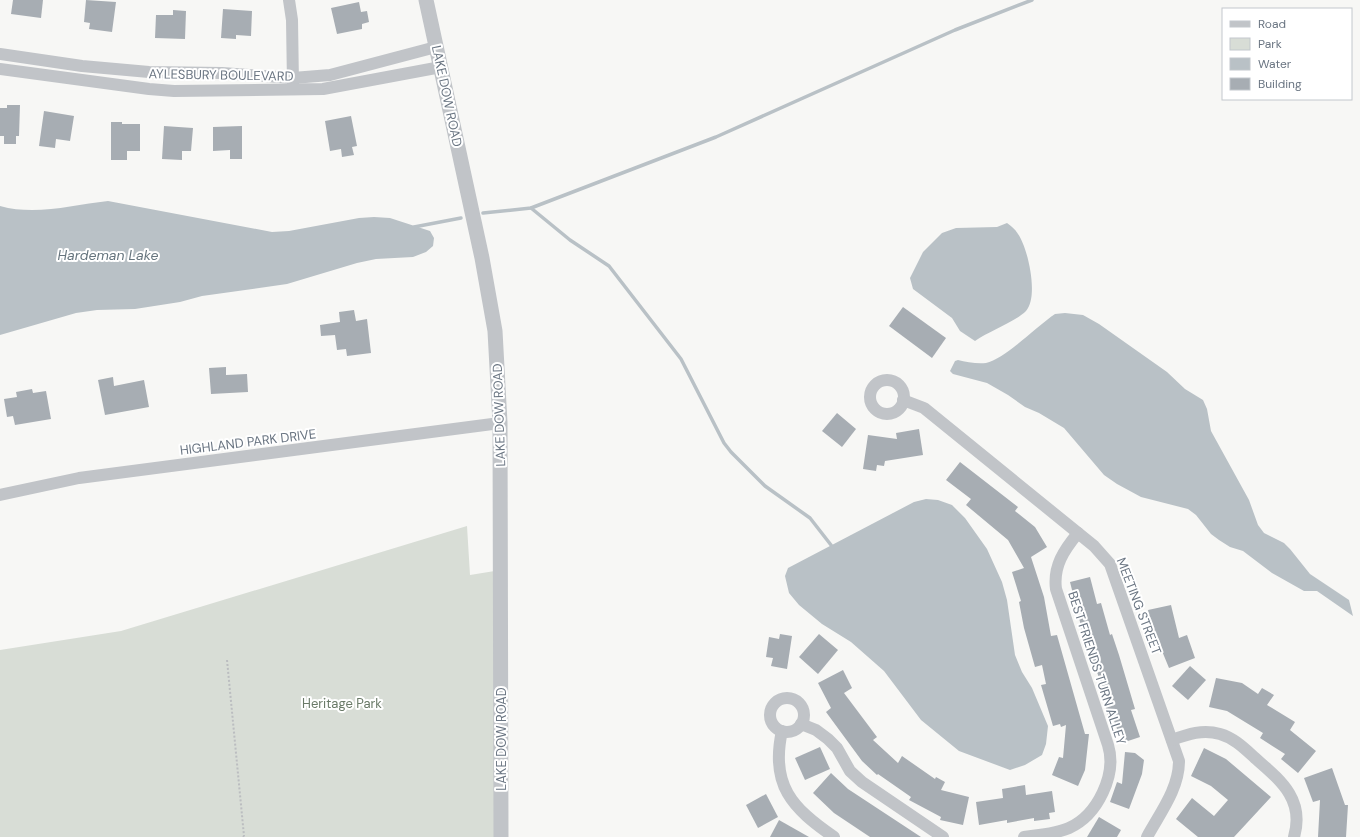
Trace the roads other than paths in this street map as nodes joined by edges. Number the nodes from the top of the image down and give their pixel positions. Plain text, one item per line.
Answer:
1 (289, 0) edge
2 (426, 0) edge
3 (436, 47) junction
4 (0, 54) edge
5 (441, 67) junction
6 (0, 69) edge
7 (293, 84) junction
8 (903, 400) dead end
9 (500, 423) junction
10 (0, 495) edge
11 (1078, 533) junction
12 (801, 724) junction
13 (782, 731) junction
14 (1172, 740) junction
15 (501, 837) edge
16 (834, 837) edge
17 (942, 837) edge
18 (1024, 837) edge
19 (1147, 837) edge
20 (1294, 837) edge

1 - 7 street
2 - 3 street, LAKE DOW ROAD
3 - 5 street, LAKE DOW ROAD
3 - 7 street, AYLESBURY BOULEVARD
4 - 7 street, AYLESBURY BOULEVARD
5 - 7 street, AYLESBURY BOULEVARD
5 - 9 street, LAKE DOW ROAD
6 - 7 street, AYLESBURY BOULEVARD
8 - 11 street, MEETING STREET
9 - 10 street, HIGHLAND PARK DRIVE
9 - 15 street, LAKE DOW ROAD
11 - 14 street, MEETING STREET
11 - 18 street, BEST FRIENDS TURN ALLEY
12 - 13 street
12 - 13 street
12 - 17 street
13 - 16 street
14 - 19 street, MEETING STREET
14 - 20 street

